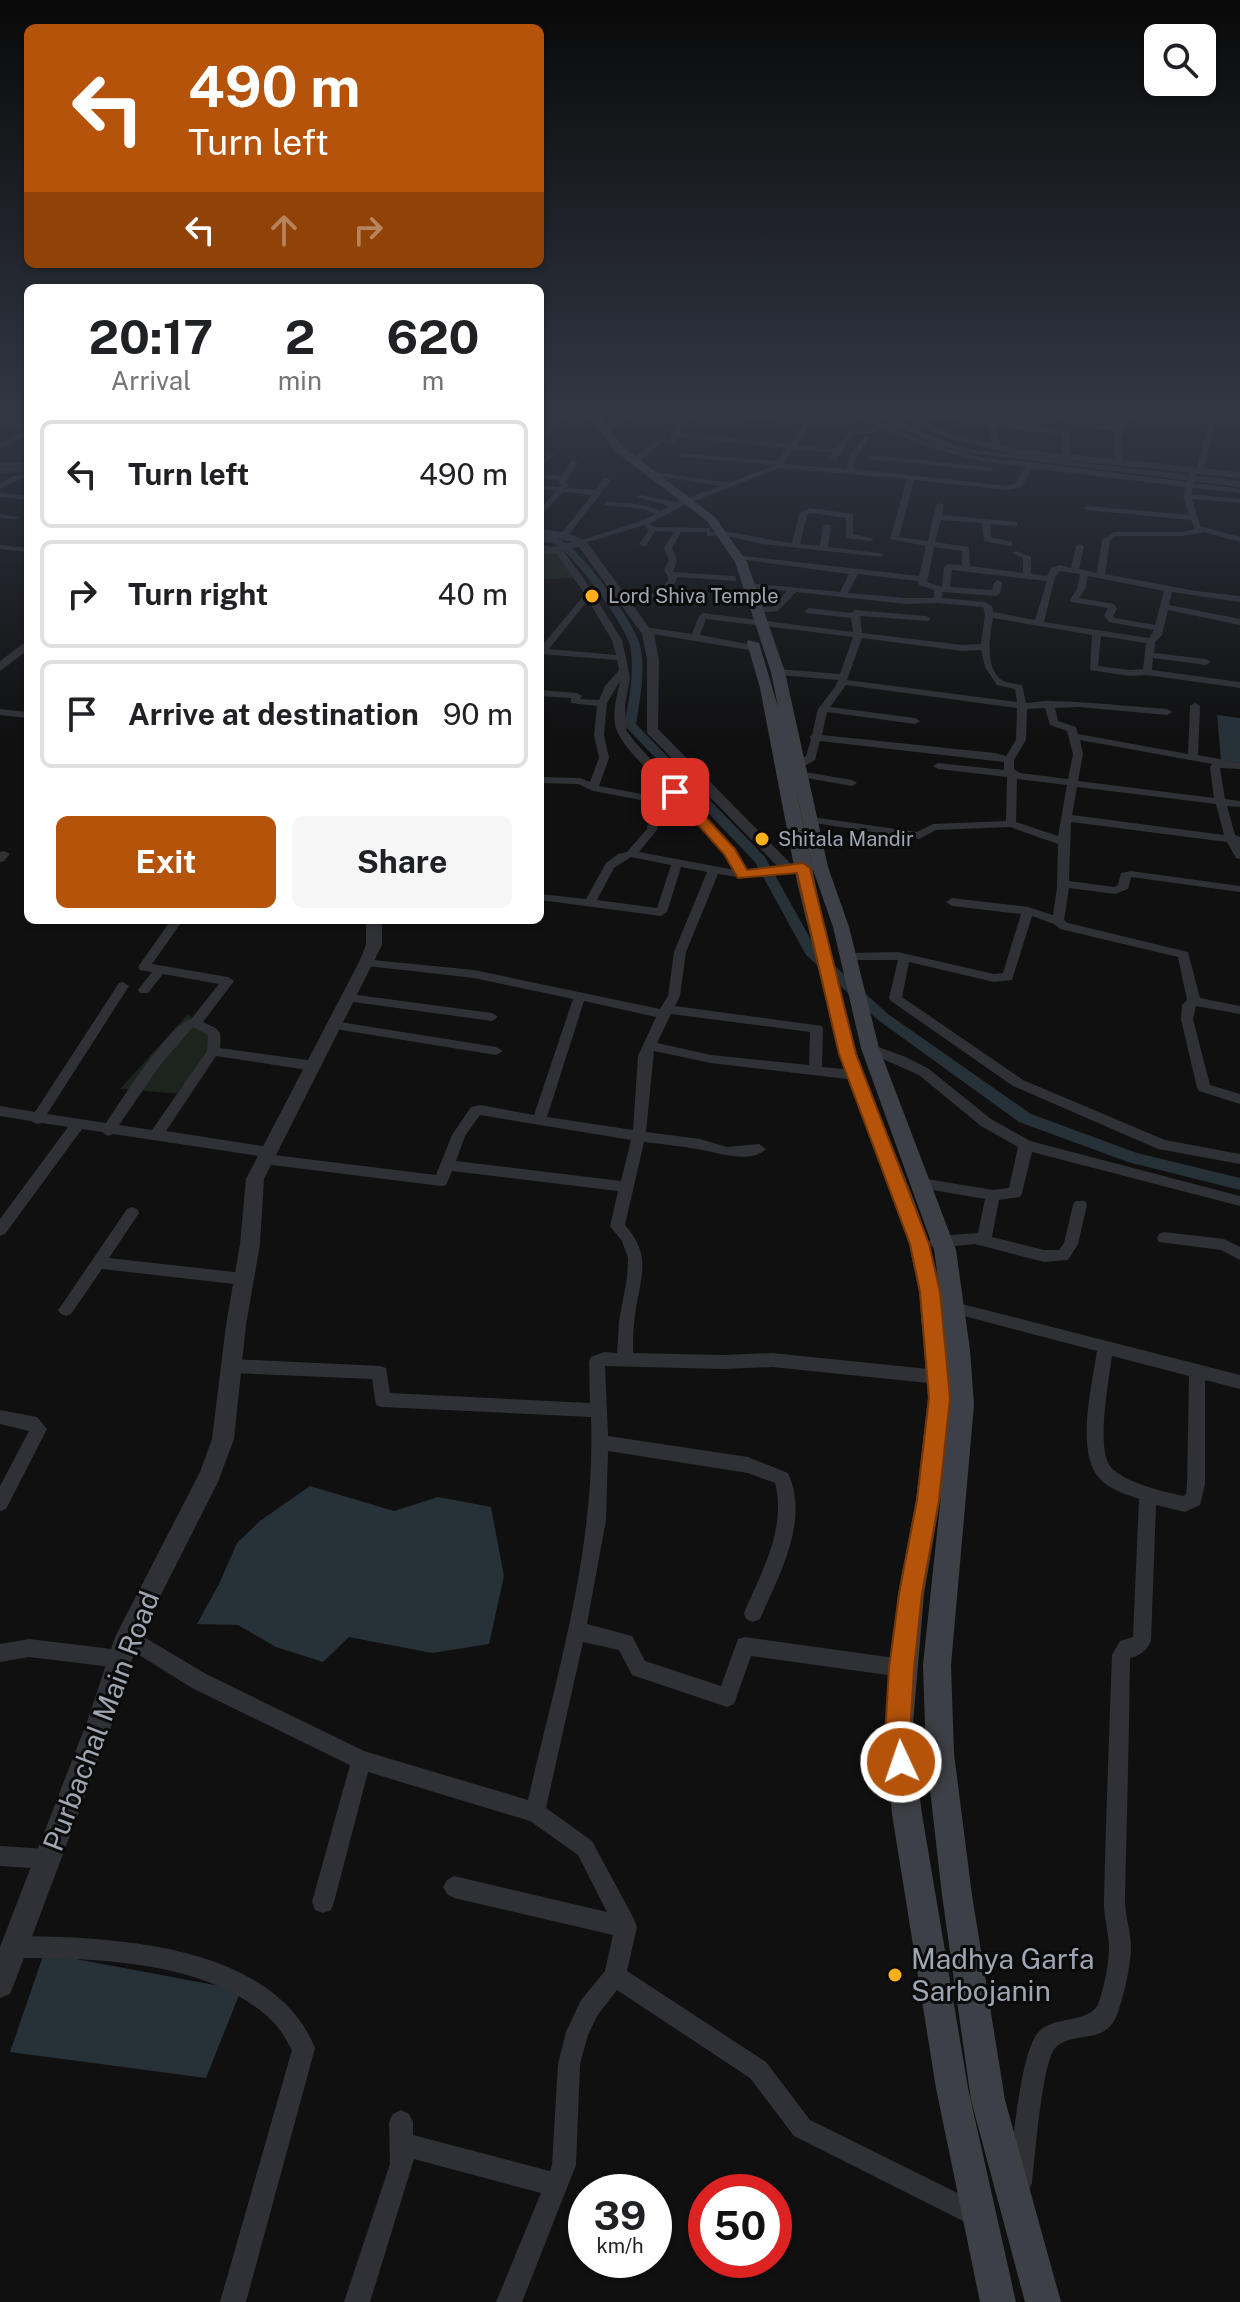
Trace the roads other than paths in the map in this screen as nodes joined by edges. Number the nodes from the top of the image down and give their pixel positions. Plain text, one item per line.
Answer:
1 (577, 521) edge
2 (646, 521) edge
3 (702, 521) edge
4 (801, 521) edge
5 (850, 521) edge
6 (898, 521) edge
7 (937, 521) edge
8 (986, 521) edge
9 (990, 521) edge
10 (1195, 521) edge
11 (640, 524) junction
12 (1014, 524) dead end
13 (827, 526) dead end
14 (653, 529) junction
15 (1202, 530) junction
16 (678, 531) junction
17 (713, 532) junction
18 (544, 534) edge
19 (870, 539) dead end
20 (1240, 540) edge
21 (24, 543) edge
22 (582, 543) junction
23 (643, 544) dead end
24 (1009, 544) dead end
25 (561, 545) junction
26 (929, 545) junction
27 (795, 546) junction
28 (1080, 546) dead end
29 (0, 547) edge
30 (824, 548) junction
31 (17, 549) junction
32 (544, 549) edge
33 (24, 550) edge
34 (1016, 553) dead end
35 (879, 555) dead end
36 (739, 557) junction
37 (966, 568) junction
38 (852, 572) junction
39 (1079, 572) junction
40 (789, 574) dead end
41 (671, 576) junction
42 (1027, 576) junction
43 (1101, 576) junction
44 (1052, 578) junction
45 (733, 579) junction
46 (923, 579) junction
47 (998, 583) dead end
48 (749, 585) junction
49 (782, 588) junction
50 (794, 589) junction
51 (942, 589) junction
52 (1169, 589) junction
53 (843, 594) junction
54 (588, 595) junction
55 (618, 595) junction
56 (739, 597) dead end
57 (1240, 599) edge
58 (938, 600) junction
59 (1164, 607) junction
60 (809, 611) dead end
61 (989, 614) junction
62 (751, 616) junction
63 (854, 616) junction
64 (926, 619) dead end
65 (1039, 622) junction
66 (1240, 622) edge
67 (1159, 628) junction
68 (644, 630) junction
69 (1097, 633) junction
70 (858, 636) junction
71 (695, 637) junction
72 (1151, 641) junction
73 (24, 647) edge
74 (984, 647) junction
75 (755, 648) junction
76 (544, 649) edge
77 (544, 651) edge
78 (1150, 655) junction
79 (620, 658) junction
80 (1206, 662) dead end
81 (1, 665) edge
82 (623, 671) junction
83 (778, 672) junction
84 (1147, 672) junction
85 (842, 679) junction
86 (1240, 685) edge
87 (544, 693) edge
88 (602, 703) junction
89 (1049, 703) junction
90 (1022, 706) junction
91 (1195, 706) dead end
92 (823, 709) junction
93 (0, 712) edge
94 (1167, 712) dead end
95 (24, 715) edge
96 (915, 721) dead end
97 (814, 737) junction
98 (1077, 737) junction
99 (1193, 758) junction
100 (1009, 760) junction
101 (1213, 761) dead end
102 (938, 766) dead end
103 (1240, 766) edge
104 (798, 770) junction
105 (1012, 774) junction
106 (544, 780) edge
107 (852, 783) dead end
108 (1074, 785) junction
109 (593, 788) junction
110 (675, 792) junction
111 (798, 795) junction
112 (663, 801) junction
113 (1220, 802) junction
114 (1240, 804) edge
115 (1067, 818) junction
116 (812, 820) junction
117 (1011, 824) junction
118 (1235, 840) edge
119 (1064, 842) junction
120 (631, 854) junction
121 (1240, 856) edge
122 (677, 863) junction
123 (792, 868) junction
124 (713, 871) junction
125 (744, 874) junction
126 (1063, 884) junction
127 (1240, 889) edge
128 (544, 897) edge
129 (952, 902) dead end
130 (590, 903) junction
131 (1028, 911) junction
132 (1058, 921) junction
133 (174, 924) edge
134 (374, 924) edge
135 (904, 958) junction
136 (367, 962) junction
137 (839, 966) junction
138 (160, 970) junction
139 (123, 986) dead end
140 (144, 990) dead end
141 (580, 996) junction
142 (350, 998) junction
143 (1194, 1001) junction
144 (1240, 1010) edge
145 (665, 1012) junction
146 (492, 1017) dead end
147 (195, 1023) junction
148 (334, 1025) junction
149 (868, 1041) junction
150 (649, 1046) junction
151 (213, 1051) junction
152 (496, 1051) dead end
153 (314, 1066) junction
154 (815, 1069) junction
155 (855, 1075) junction
156 (1240, 1099) edge
157 (0, 1111) edge
158 (37, 1119) junction
159 (539, 1119) junction
160 (77, 1125) junction
161 (108, 1131) junction
162 (157, 1136) junction
163 (639, 1136) junction
164 (1026, 1145) junction
165 (759, 1149) dead end
166 (266, 1156) junction
167 (1240, 1159) edge
168 (448, 1165) junction
169 (921, 1183) junction
170 (626, 1187) junction
171 (993, 1195) junction
172 (1240, 1201) edge
173 (1080, 1205) dead end
174 (132, 1213) dead end
175 (0, 1230) edge
176 (1164, 1238) dead end
177 (984, 1240) junction
178 (931, 1242) junction
179 (1240, 1254) edge
180 (98, 1263) junction
181 (243, 1279) junction
182 (954, 1308) junction
183 (66, 1310) dead end
184 (1105, 1348) junction
185 (625, 1360) junction
186 (232, 1366) junction
187 (1197, 1371) junction
188 (938, 1377) junction
189 (1240, 1382) edge
190 (598, 1410) junction
191 (0, 1417) edge
192 (599, 1442) junction
193 (1148, 1493) junction
194 (0, 1503) edge
195 (753, 1613) dead end
196 (576, 1631) junction
197 (127, 1637) junction
198 (0, 1655) edge
199 (120, 1659) junction
200 (902, 1668) junction
201 (361, 1760) junction
202 (535, 1812) junction
203 (0, 1856) edge
204 (47, 1859) junction
205 (454, 1887) dead end
206 (323, 1902) dead end
207 (626, 1927) junction
208 (17, 1947) junction
209 (615, 1976) junction
210 (0, 1982) edge
211 (556, 2185) junction
212 (1016, 2207) junction
213 (978, 2216) junction
214 (233, 2302) edge
215 (357, 2302) edge
216 (509, 2302) edge
217 (998, 2302) edge
218 (1043, 2302) edge

1 - 25 street
2 - 11 street
3 - 17 main road
4 - 27 street
5 - 19 street
6 - 26 street
7 - 26 street
8 - 24 street
9 - 12 street
10 - 15 street
11 - 14 street
11 - 22 street
13 - 30 street
14 - 16 street
14 - 23 street
15 - 20 street
15 - 43 street
16 - 17 street
16 - 41 street
17 - 27 street
17 - 36 main road
17 - 45 main road
18 - 25 street
21 - 31 street
22 - 25 street
22 - 55 street
25 - 32 street
25 - 54 street
26 - 37 street
26 - 46 street
27 - 30 street
28 - 39 street
29 - 31 street
30 - 35 street
31 - 33 street
34 - 42 street
36 - 38 street
36 - 48 main road
37 - 42 street
37 - 51 street
38 - 46 street
38 - 53 street
39 - 43 street
39 - 44 street
39 - 67 street
40 - 49 street
41 - 45 street
41 - 55 street
42 - 44 street
43 - 52 street
44 - 65 street
45 - 56 main road
46 - 51 street
47 - 51 street
48 - 49 street
48 - 62 main road
49 - 50 street
50 - 53 street
50 - 62 street
51 - 58 street
52 - 57 street
52 - 59 street
53 - 58 street
54 - 76 street
54 - 79 street
55 - 68 street
58 - 61 street
59 - 66 street
59 - 67 street
60 - 63 street
61 - 65 street
61 - 74 street
62 - 70 street
62 - 71 street
62 - 75 main road
62 - 83 main road
63 - 64 street
63 - 70 street
65 - 69 street
67 - 72 street
68 - 71 street
68 - 123 street
69 - 72 street
69 - 84 street
70 - 74 street
70 - 85 street
71 - 75 street
72 - 78 street
73 - 81 street
74 - 90 street
75 - 111 main road
77 - 79 street
78 - 80 street
78 - 84 street
79 - 82 street
82 - 88 street
82 - 110 street
83 - 85 street
83 - 104 main road
84 - 86 street
85 - 90 street
85 - 92 street
87 - 88 street
88 - 109 street
89 - 90 street
89 - 94 street
89 - 98 street
90 - 100 street
91 - 99 street
92 - 96 street
92 - 97 street
93 - 95 street
97 - 100 street
97 - 104 street
98 - 99 street
98 - 108 street
99 - 101 street
100 - 105 street
102 - 105 street
103 - 113 street
104 - 107 street
104 - 111 main road
105 - 108 street
105 - 117 street
106 - 109 street
108 - 113 street
108 - 115 street
109 - 112 street
110 - 112 street
110 - 125 street
111 - 116 main road
111 - 123 main road
112 - 120 street
113 - 114 street
113 - 118 street
115 - 118 street
115 - 119 street
116 - 117 street
116 - 137 main road
117 - 119 street
118 - 121 street
119 - 126 street
120 - 122 street
120 - 130 street
122 - 124 street
122 - 130 street
123 - 125 street
123 - 137 main road
124 - 125 street
124 - 145 street
126 - 127 street
126 - 132 street
128 - 130 street
129 - 131 street
131 - 132 street
131 - 135 street
132 - 143 street
133 - 138 street
134 - 136 street, Purbachal Main Road
135 - 137 street
135 - 167 street
136 - 141 street
136 - 142 street, Purbachal Main Road
137 - 149 main road
137 - 155 main road
138 - 140 street
138 - 147 street
139 - 158 street
141 - 145 street
141 - 159 street
142 - 146 street
142 - 148 street, Purbachal Main Road
143 - 144 street
143 - 156 street
145 - 150 street
145 - 154 street
147 - 151 street
147 - 161 street
148 - 152 street
148 - 153 street, Purbachal Main Road
149 - 164 street
149 - 169 main road
150 - 154 street
150 - 163 street
151 - 153 street
151 - 162 street
153 - 166 street, Purbachal Main Road
154 - 155 street
155 - 178 main road
157 - 158 street
158 - 160 street
159 - 163 street
159 - 168 street
160 - 161 street
160 - 175 street
161 - 162 street
162 - 166 street
163 - 165 street
163 - 170 street
164 - 171 street
164 - 172 street
166 - 168 street
166 - 181 street, Purbachal Main Road
168 - 170 street
169 - 171 street
169 - 178 main road
170 - 185 street
171 - 177 street
173 - 177 street
174 - 180 street
176 - 179 street
177 - 178 street
178 - 182 main road
178 - 188 main road
180 - 181 street
180 - 183 street
181 - 186 street, Purbachal Main Road
182 - 184 street
182 - 212 main road
184 - 187 street
184 - 193 street
185 - 188 street
185 - 190 street
186 - 190 street
186 - 197 street, Purbachal Main Road
187 - 189 street
187 - 193 street
188 - 200 main road
190 - 192 street
191 - 194 street
192 - 195 street
192 - 196 street
193 - 212 street
196 - 200 street
196 - 202 street
197 - 199 street, Purbachal Main Road
197 - 201 street
198 - 199 street
199 - 204 street, Purbachal Main Road
200 - 213 main road
201 - 202 street
201 - 206 street
202 - 207 street
203 - 204 street
204 - 208 street, Purbachal Main Road
205 - 207 street
207 - 209 street
208 - 210 street, Purbachal Main Road
208 - 214 street
209 - 211 street
209 - 213 street
211 - 215 street
211 - 216 street
212 - 218 main road
213 - 217 main road

